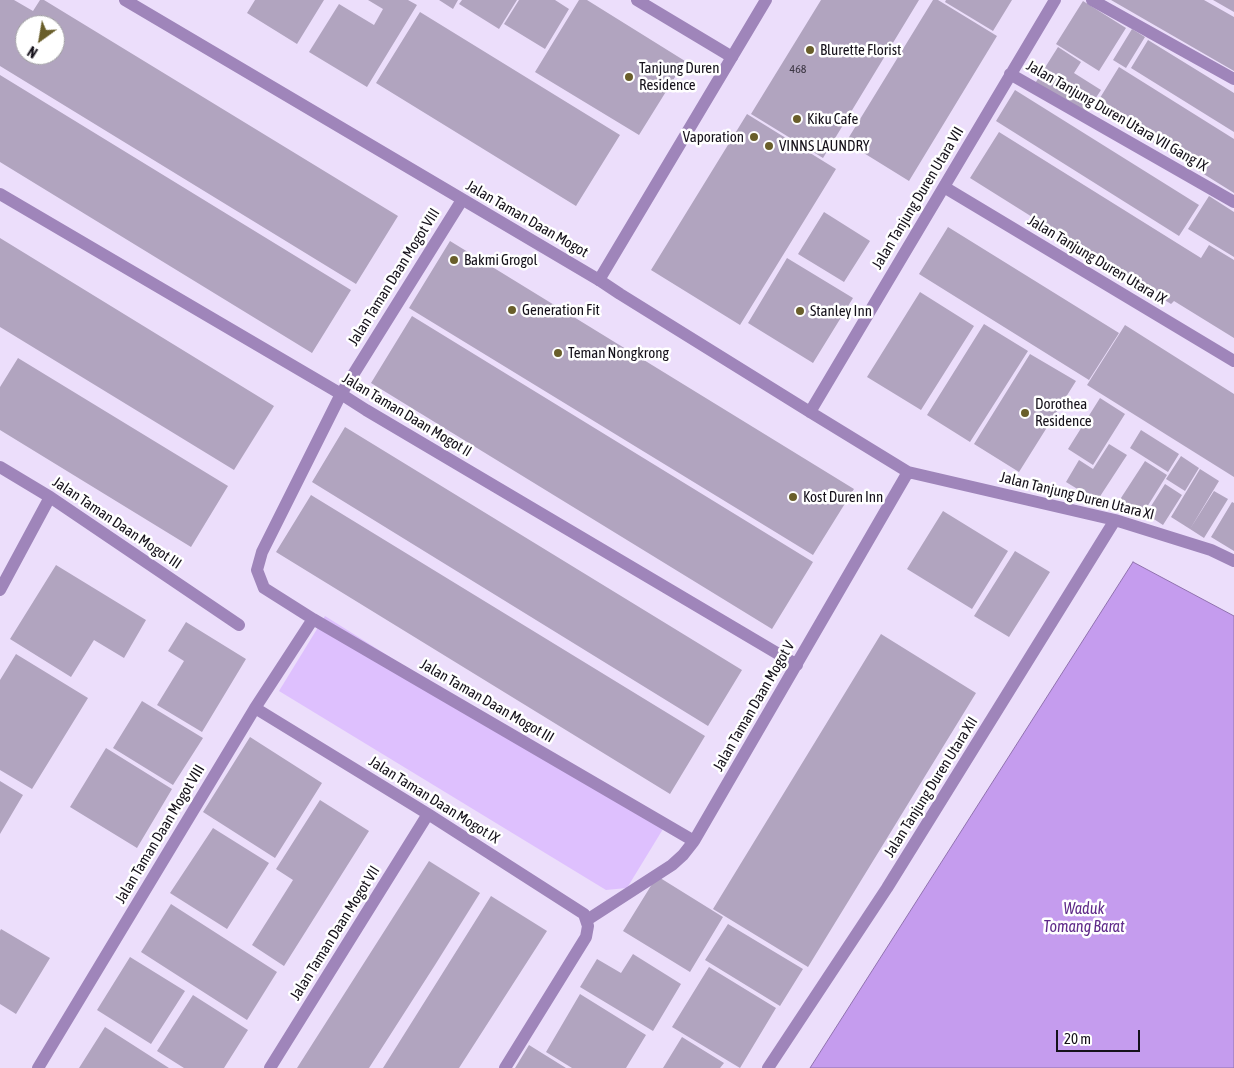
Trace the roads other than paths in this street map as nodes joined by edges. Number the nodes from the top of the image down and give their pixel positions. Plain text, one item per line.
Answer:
1 (125, 0) edge
2 (637, 0) edge
3 (766, 0) edge
4 (1055, 0) edge
5 (1092, 0) edge
6 (732, 57) junction
7 (1010, 74) junction
8 (1234, 79) edge
9 (944, 188) junction
10 (0, 194) edge
11 (462, 200) junction
12 (1234, 202) edge
13 (599, 280) junction
14 (1234, 361) edge
15 (341, 394) junction
16 (810, 412) junction
17 (0, 467) edge
18 (908, 472) junction
19 (50, 497) junction
20 (1115, 520) junction
21 (1234, 561) edge
22 (264, 588) joint
23 (0, 590) edge
24 (313, 619) junction
25 (239, 625) dead end
26 (797, 665) junction
27 (255, 708) junction
28 (428, 814) junction
29 (694, 841) junction
30 (588, 923) junction
31 (38, 1068) edge
32 (270, 1068) edge
33 (505, 1068) edge
34 (768, 1068) edge

1 - 11 street, Jalan Taman Daan Mogot
2 - 6 street
3 - 6 street
4 - 7 street, Jalan Tanjung Duren Utara VII
5 - 8 street
6 - 13 street
7 - 9 street, Jalan Tanjung Duren Utara VII
7 - 12 street, Jalan Tanjung Duren Utara VII Gang IX
9 - 14 street, Jalan Tanjung Duren Utara IX
9 - 16 street, Jalan Tanjung Duren Utara VII
10 - 15 street, Jalan Taman Daan Mogot II
11 - 13 street, Jalan Taman Daan Mogot
11 - 15 street, Jalan Taman Daan Mogot VIII
13 - 16 street, Jalan Taman Daan Mogot
15 - 22 street, Jalan Taman Daan Mogot VIII
15 - 26 street, Jalan Taman Daan Mogot II
16 - 18 street, Jalan Taman Daan Mogot
17 - 19 street, Jalan Taman Daan Mogot III
18 - 20 street, Jalan Tanjung Duren Utara XI
18 - 26 street, Jalan Taman Daan Mogot V
19 - 23 street
19 - 25 street, Jalan Taman Daan Mogot III
20 - 21 street, Jalan Tanjung Duren Utara XI
20 - 34 street, Jalan Tanjung Duren Utara XII
22 - 24 street, Jalan Taman Daan Mogot III
24 - 27 street, Jalan Taman Daan Mogot VIII
24 - 29 street, Jalan Taman Daan Mogot III
26 - 29 street, Jalan Taman Daan Mogot V
27 - 28 street, Jalan Taman Daan Mogot IX
27 - 31 street, Jalan Taman Daan Mogot VIII
28 - 30 street, Jalan Taman Daan Mogot IX
28 - 32 street, Jalan Taman Daan Mogot VII
29 - 30 street, Jalan Taman Daan Mogot V
30 - 33 street

